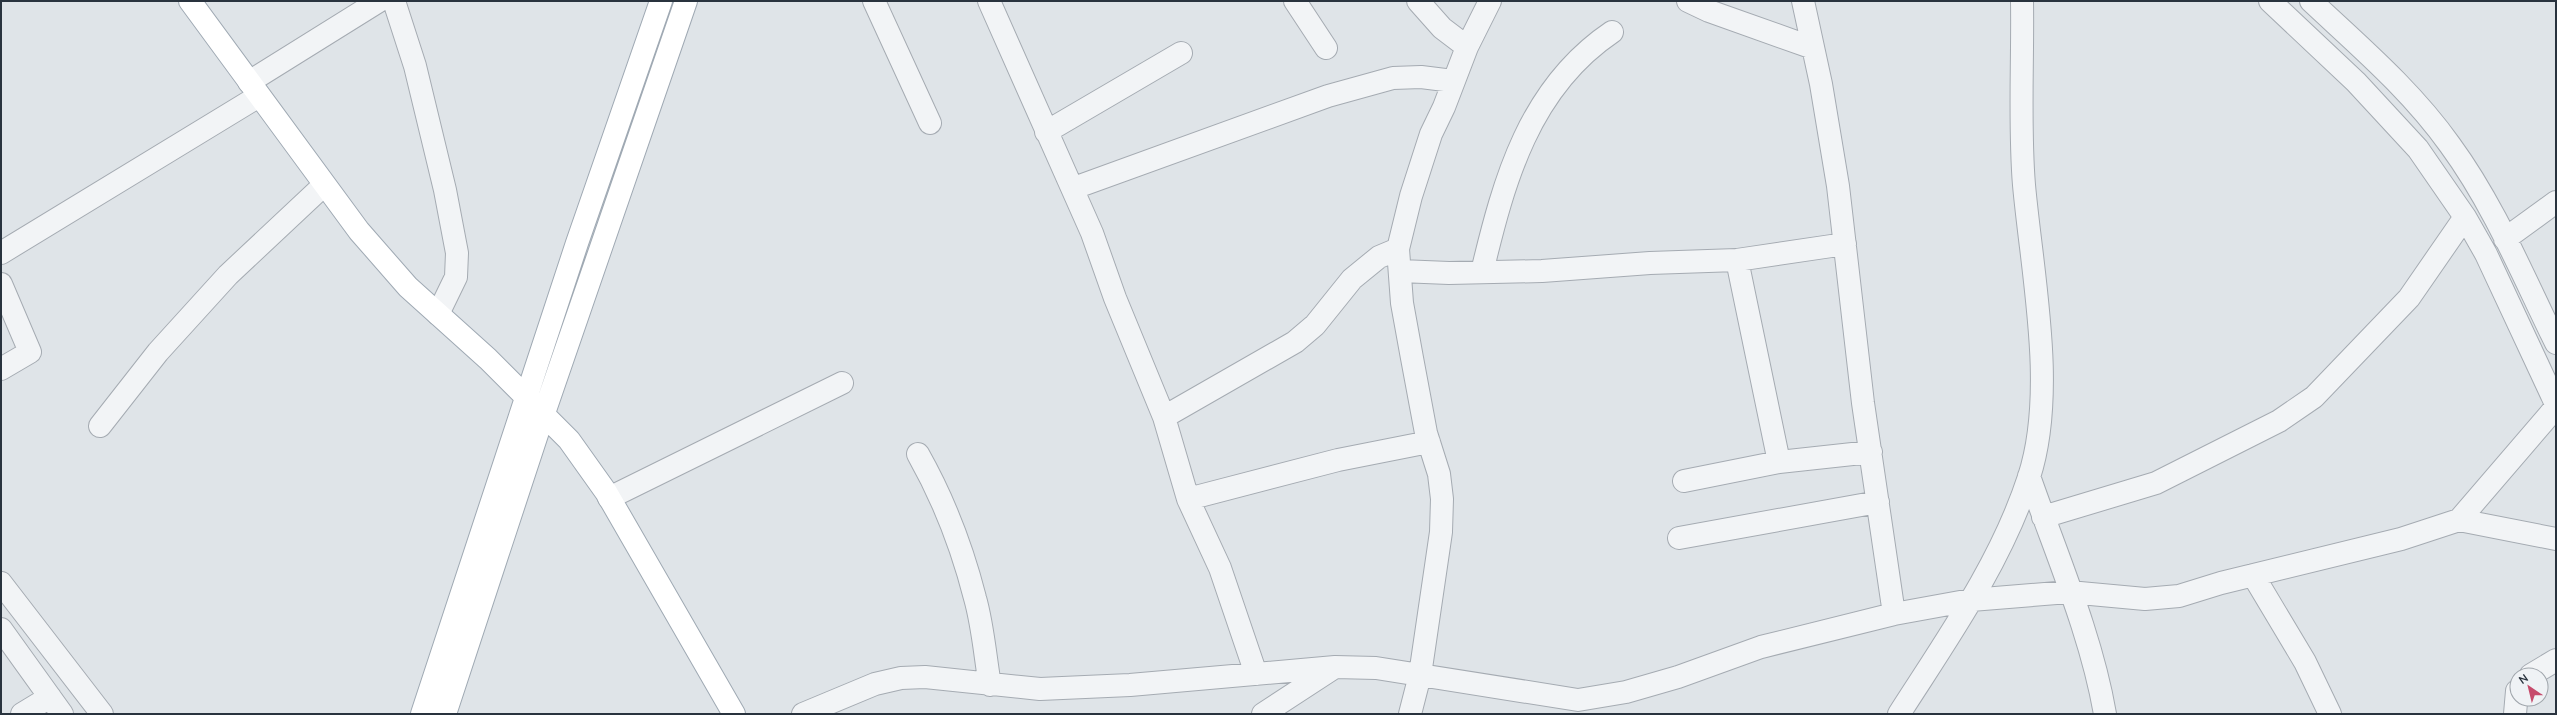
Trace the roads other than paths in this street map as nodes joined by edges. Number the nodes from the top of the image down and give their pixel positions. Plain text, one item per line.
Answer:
1 (190, 1) edge
2 (379, 1) edge
3 (394, 1) edge
4 (661, 1) edge
5 (686, 1) edge
6 (874, 1) edge
7 (989, 1) edge
8 (1295, 1) edge
9 (1418, 1) edge
10 (1688, 1) edge
11 (1803, 1) edge
12 (2022, 1) edge
13 (2270, 1) edge
14 (2311, 1) edge
15 (1495, 2) edge
16 (1612, 32) dead end
17 (1467, 47) junction
18 (1326, 48) dead end
19 (1813, 48) junction
20 (1181, 53) dead end
21 (1453, 81) junction
22 (254, 89) junction
23 (930, 123) dead end
24 (1046, 132) junction
25 (324, 185) junction
26 (1074, 188) junction
27 (2556, 202) edge
28 (2466, 217) junction
29 (2506, 239) junction
30 (1845, 244) junction
31 (1398, 249) junction
32 (1, 253) edge
33 (1737, 260) junction
34 (1400, 271) junction
35 (1482, 272) junction
36 (1, 284) edge
37 (438, 314) junction
38 (2556, 343) edge
39 (1, 369) edge
40 (842, 383) dead end
41 (526, 396) junction
42 (2556, 404) edge
43 (2556, 407) edge
44 (544, 413) junction
45 (1164, 417) junction
46 (100, 426) dead end
47 (1429, 442) junction
48 (1871, 452) junction
49 (918, 454) dead end
50 (1779, 462) junction
51 (2029, 476) junction
52 (1684, 481) dead end
53 (609, 498) junction
54 (1188, 499) junction
55 (1878, 502) junction
56 (2043, 517) junction
57 (2459, 520) junction
58 (1679, 538) dead end
59 (2556, 539) edge
60 (2253, 575) junction
61 (1, 583) edge
62 (2070, 592) junction
63 (1970, 600) junction
64 (1894, 614) junction
65 (1, 629) edge
66 (2556, 660) edge
67 (1335, 667) junction
68 (2544, 667) edge
69 (1256, 674) junction
70 (1420, 675) junction
71 (990, 685) junction
72 (56, 706) edge
73 (1579, 707) edge
74 (22, 714) edge
75 (102, 714) edge
76 (422, 714) edge
77 (446, 714) edge
78 (734, 714) edge
79 (803, 714) edge
80 (1263, 714) edge
81 (1410, 714) edge
82 (1899, 714) edge
83 (2105, 714) edge
84 (2330, 714) edge

1 - 22 main road
2 - 22 street
3 - 37 street
4 - 41 main road
5 - 44 main road
6 - 23 street
7 - 24 street
8 - 18 street
9 - 17 street
10 - 19 street
11 - 19 street
12 - 51 street
13 - 28 street
14 - 29 street
15 - 17 street
16 - 35 street
17 - 21 street
19 - 30 street
20 - 24 street
21 - 26 street
21 - 31 street
22 - 25 main road
22 - 32 street
24 - 26 street
25 - 37 main road
25 - 46 street
26 - 45 street
27 - 29 street
28 - 42 street
28 - 56 street
29 - 38 street
30 - 33 street
30 - 48 street
31 - 34 street
31 - 45 street
33 - 35 street
33 - 50 street
34 - 35 street
34 - 47 street
36 - 39 street
37 - 41 main road
40 - 53 street
41 - 44 main road
41 - 76 main road
43 - 57 street
44 - 53 main road
44 - 77 main road
45 - 54 street
47 - 54 street
47 - 70 street
48 - 50 street
48 - 55 street
49 - 71 street
50 - 52 street
51 - 56 street
51 - 63 street
53 - 78 main road
54 - 69 street
55 - 58 street
55 - 64 street
56 - 62 street
57 - 59 street
57 - 60 street
60 - 62 street
60 - 84 street
61 - 75 street
62 - 63 street
62 - 83 street
63 - 64 street
63 - 82 street
64 - 73 street
65 - 72 street
66 - 68 street
67 - 69 street
67 - 70 street
67 - 80 street
69 - 71 street
70 - 73 street
70 - 81 street
71 - 79 street
72 - 74 street

